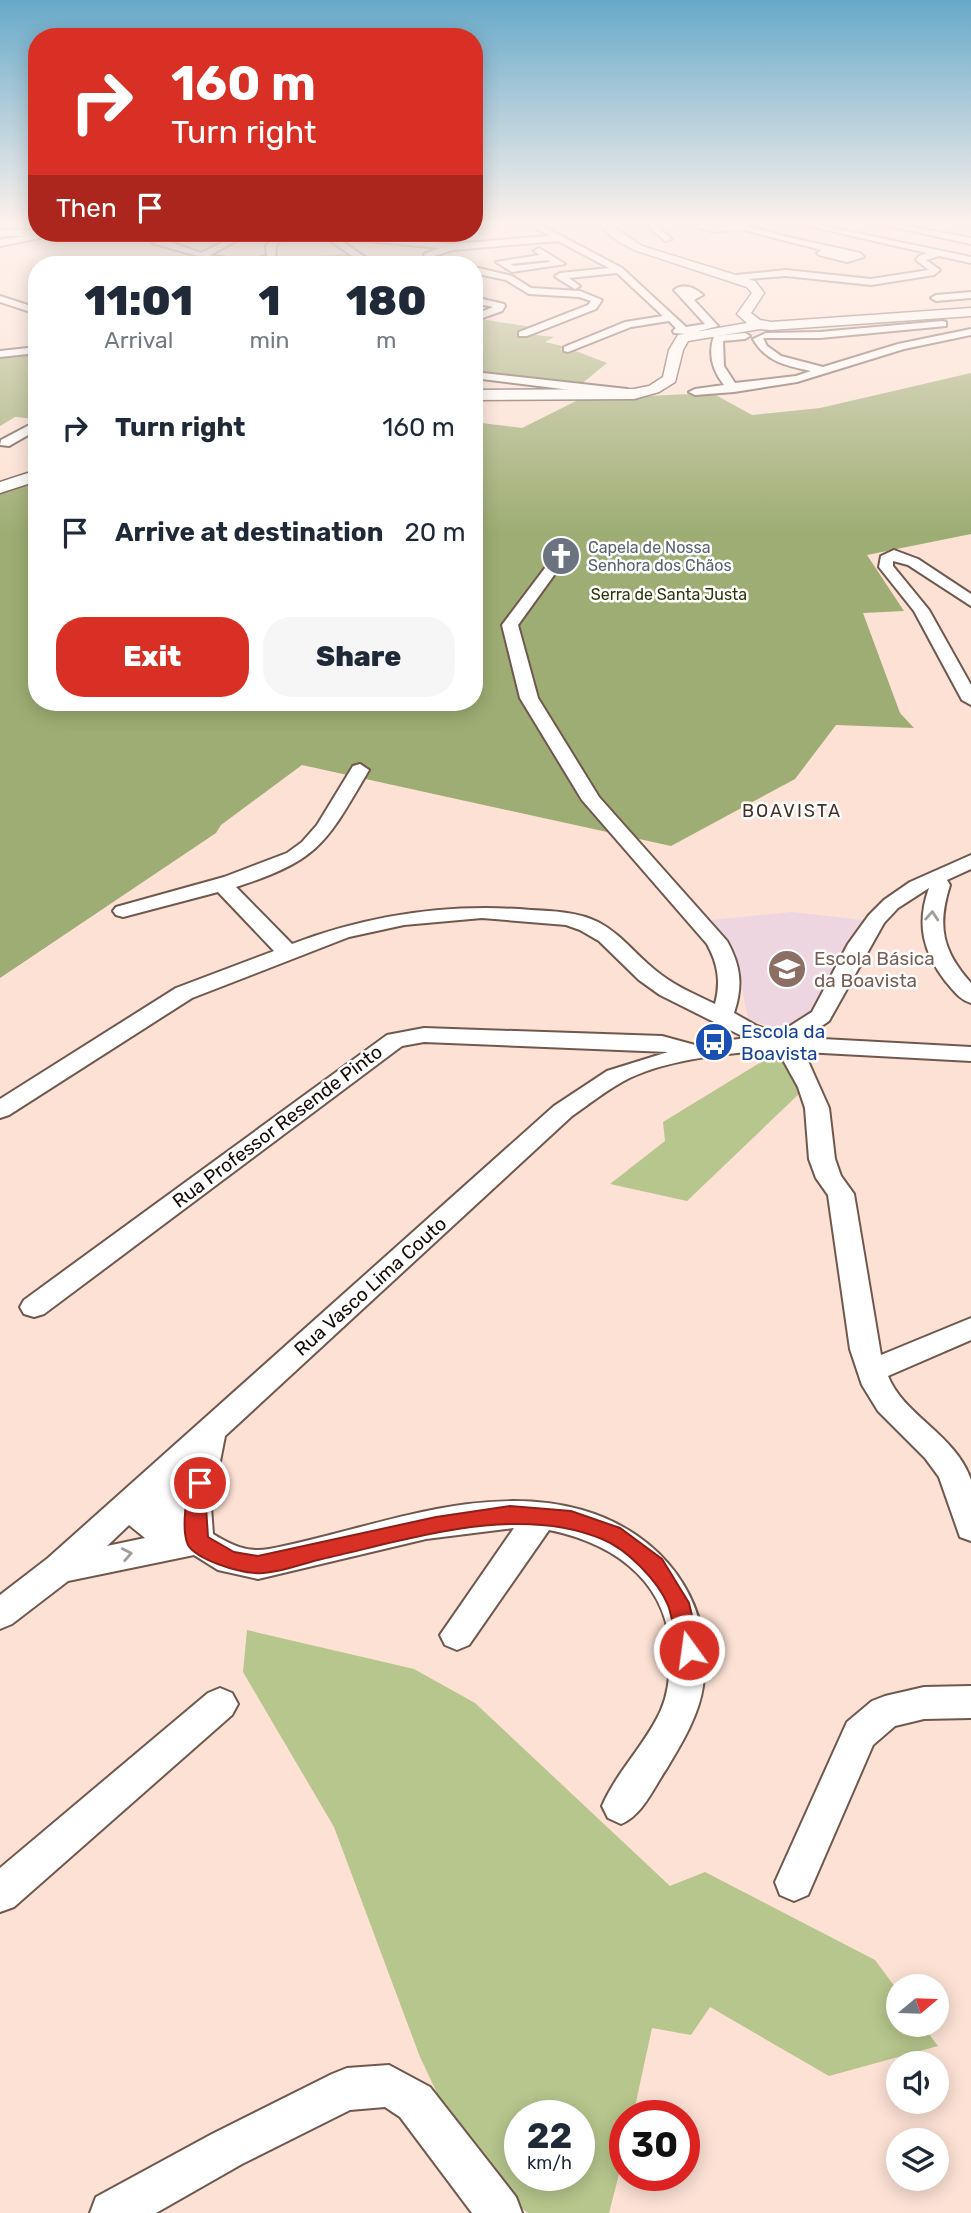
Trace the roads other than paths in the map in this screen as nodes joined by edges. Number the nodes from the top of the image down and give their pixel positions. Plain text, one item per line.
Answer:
1 (539, 327) edge
2 (621, 327) edge
3 (649, 327) edge
4 (675, 327) edge
5 (706, 327) edge
6 (759, 327) edge
7 (762, 327) edge
8 (764, 327) joint
9 (766, 327) edge
10 (917, 327) edge
11 (882, 330) junction
12 (679, 332) junction
13 (971, 332) edge
14 (523, 334) dead end
15 (866, 343) dead end
16 (568, 349) dead end
17 (28, 351) edge
18 (0, 354) edge
19 (820, 357) dead end
20 (797, 363) junction
21 (825, 371) junction
22 (483, 376) edge
23 (734, 389) junction
24 (695, 392) dead end
25 (634, 394) junction
26 (483, 395) edge
27 (28, 430) edge
28 (5, 443) dead end
29 (28, 478) edge
30 (0, 488) edge
31 (550, 570) dead end
32 (971, 601) edge
33 (971, 700) edge
34 (360, 770) dead end
35 (971, 861) edge
36 (935, 877) junction
37 (221, 883) junction
38 (123, 911) dead end
39 (288, 953) junction
40 (971, 996) edge
41 (722, 1016) junction
42 (782, 1042) junction
43 (644, 1053) junction
44 (971, 1054) edge
45 (0, 1110) edge
46 (34, 1307) dead end
47 (971, 1328) edge
48 (871, 1371) junction
49 (211, 1432) junction
50 (139, 1497) junction
51 (540, 1517) junction
52 (971, 1528) edge
53 (190, 1537) junction
54 (60, 1568) junction
55 (0, 1614) edge
56 (457, 1635) dead end
57 (971, 1703) edge
58 (220, 1704) dead end
59 (621, 1807) dead end
60 (794, 1882) dead end
61 (0, 1893) edge
62 (112, 2213) edge
63 (500, 2213) edge

1 - 14 street
2 - 16 street
3 - 12 street
4 - 12 street
5 - 12 street
6 - 12 main road
7 - 12 main road
8 - 20 street
8 - 23 street
9 - 11 street
10 - 11 street
11 - 15 street
12 - 25 main road
13 - 21 street
17 - 18 street
19 - 20 street
20 - 21 street
21 - 23 street
22 - 25 street
23 - 24 street
25 - 26 main road
27 - 28 street
29 - 30 main road
31 - 41 street
32 - 33 street
34 - 37 street
35 - 36 street
40 -> 36 street
36 - 42 street
37 - 38 street
37 - 39 street
39 - 41 street
39 - 45 street
41 - 42 street
42 - 43 street, Rua Vasco Lima Couto
42 - 44 street
42 - 48 street
43 - 46 street, Rua Professor Resende Pinto
43 - 49 street, Rua Vasco Lima Couto
47 - 48 street
48 - 52 street
49 - 50 street, Rua Vasco Lima Couto
49 - 53 street
50 - 53 street
50 - 54 street, Rua Vasco Lima Couto
51 - 53 street
51 - 56 street
51 - 59 street
54 -> 53 street
54 - 55 street, Rua Vasco Lima Couto
57 - 60 street
58 - 61 street
62 - 63 street

